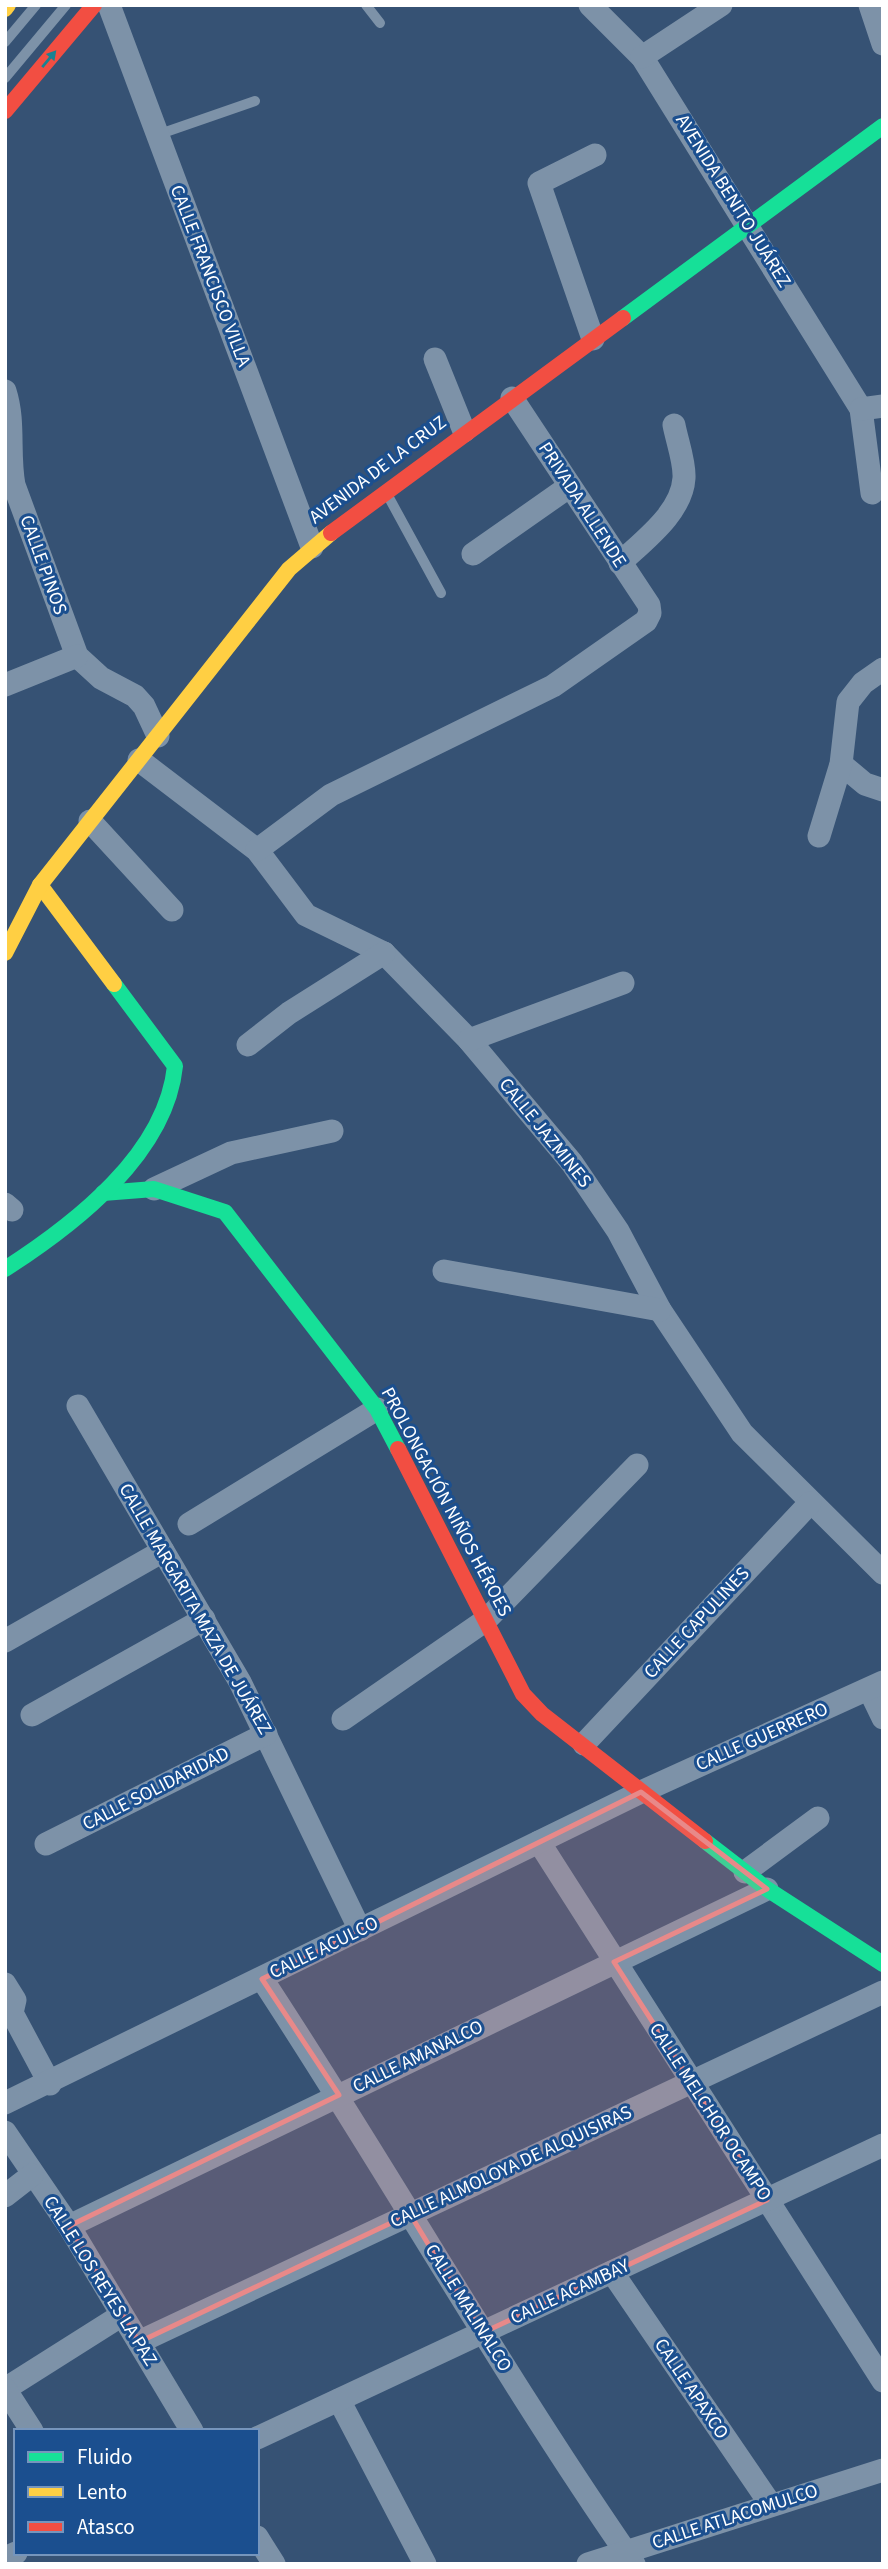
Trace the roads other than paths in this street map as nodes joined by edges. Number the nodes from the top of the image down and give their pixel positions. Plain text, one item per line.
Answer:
1 (36, 5) edge
2 (66, 5) edge
3 (94, 5) edge
4 (109, 5) edge
5 (366, 5) edge
6 (590, 5) edge
7 (721, 5) edge
8 (870, 5) edge
9 (380, 23) dead end
10 (5, 42) edge
11 (883, 44) edge
12 (642, 57) junction
13 (5, 78) edge
14 (255, 101) dead end
15 (5, 111) edge
16 (882, 129) edge
17 (157, 135) junction
18 (595, 155) dead end
19 (748, 225) junction
20 (593, 339) junction
21 (435, 359) dead end
22 (512, 398) junction
23 (8, 406) edge
24 (872, 407) edge
25 (674, 425) dead end
26 (464, 431) junction
27 (570, 486) junction
28 (385, 490) junction
29 (872, 493) dead end
30 (312, 547) junction
31 (472, 554) dead end
32 (620, 563) junction
33 (441, 593) dead end
34 (77, 656) junction
35 (883, 669) edge
36 (5, 685) edge
37 (158, 736) junction
38 (139, 760) junction
39 (841, 764) junction
40 (883, 790) edge
41 (90, 821) junction
42 (819, 836) dead end
43 (257, 850) junction
44 (40, 885) junction
45 (172, 910) dead end
46 (5, 953) edge
47 (384, 953) junction
48 (623, 983) dead end
49 (469, 1040) junction
50 (248, 1045) dead end
51 (331, 1131) dead end
52 (154, 1189) junction
53 (103, 1193) junction
54 (5, 1269) edge
55 (444, 1271) dead end
56 (660, 1310) junction
57 (78, 1405) dead end
58 (377, 1409) junction
59 (637, 1465) dead end
60 (810, 1503) junction
61 (189, 1524) dead end
62 (163, 1551) junction
63 (883, 1573) edge
64 (204, 1619) junction
65 (486, 1620) junction
66 (5, 1641) edge
67 (876, 1685) edge
68 (32, 1716) dead end
69 (883, 1718) edge
70 (343, 1719) dead end
71 (266, 1734) junction
72 (584, 1744) junction
73 (641, 1792) junction
74 (818, 1818) dead end
75 (539, 1842) junction
76 (46, 1844) dead end
77 (745, 1872) junction
78 (766, 1889) junction
79 (360, 1930) junction
80 (614, 1962) junction
81 (883, 1964) edge
82 (262, 1979) junction
83 (5, 1984) edge
84 (883, 1992) edge
85 (691, 2082) junction
86 (50, 2084) junction
87 (339, 2095) junction
88 (5, 2103) edge
89 (5, 2132) edge
90 (883, 2145) edge
91 (32, 2175) junction
92 (5, 2196) edge
93 (767, 2200) junction
94 (410, 2214) junction
95 (69, 2225) junction
96 (612, 2272) junction
97 (122, 2315) junction
98 (482, 2333) junction
99 (139, 2342) junction
100 (883, 2381) edge
101 (5, 2389) edge
102 (339, 2400) junction
103 (31, 2429) edge
104 (191, 2429) edge
105 (259, 2437) edge
106 (883, 2470) edge
107 (771, 2505) junction
108 (259, 2540) edge
109 (630, 2558) edge
110 (274, 2564) edge
111 (425, 2564) edge
112 (588, 2564) edge

1 - 10 lane
2 - 13 lane
15 -> 3 main road
4 - 17 street, CALLE FRANCISCO VILLA
5 - 9 lane
6 - 12 street, AVENIDA BENITO JUÁREZ
7 - 12 street
8 - 11 street
12 - 19 street, AVENIDA BENITO JUÁREZ
14 - 17 lane
16 - 19 main road, AVENIDA DE LA CRUZ
17 - 30 street, CALLE FRANCISCO VILLA
18 - 20 street
19 - 20 main road, AVENIDA DE LA CRUZ
19 - 24 street, AVENIDA BENITO JUÁREZ
20 - 22 main road, AVENIDA DE LA CRUZ
21 - 26 street
22 - 26 main road, AVENIDA DE LA CRUZ
22 - 27 street, PRIVADA ALLENDE
23 - 34 street, CALLE PINOS
24 - 29 street
25 - 32 street
26 - 28 main road, AVENIDA DE LA CRUZ
27 - 31 street
27 - 32 street, PRIVADA ALLENDE
28 - 30 main road, AVENIDA DE LA CRUZ
28 - 33 lane
30 - 37 main road, AVENIDA DE LA CRUZ
32 - 43 street, PRIVADA ALLENDE
34 - 36 street
34 - 37 street
35 - 39 street
37 - 38 main road, AVENIDA DE LA CRUZ
38 - 41 main road, AVENIDA DE LA CRUZ
38 - 43 street, CALLE JAZMINES
39 - 40 street
39 - 42 street
41 - 44 main road, AVENIDA DE LA CRUZ
41 - 45 street
43 - 47 street, CALLE JAZMINES
44 - 46 main road, AVENIDA DE LA CRUZ
44 - 53 main road
47 - 49 street, CALLE JAZMINES
47 - 50 street
48 - 49 street
49 - 56 street, CALLE JAZMINES
51 - 52 street
52 - 53 main road, PROLONGACIÓN NIÑOS HÉROES
52 - 58 main road, PROLONGACIÓN NIÑOS HÉROES
53 - 54 main road
55 - 56 street
56 - 60 street, CALLE JAZMINES
57 - 62 street, CALLE MARGARITA MAZA DE JUÁREZ
58 - 61 street
58 - 65 main road, PROLONGACIÓN NIÑOS HÉROES
59 - 65 street
60 - 63 street, CALLE JAZMINES
60 - 72 street, CALLE CAPULINES
62 - 64 street, CALLE MARGARITA MAZA DE JUÁREZ
62 - 66 street
64 - 68 street
64 - 71 street, CALLE MARGARITA MAZA DE JUÁREZ
65 - 70 street
65 - 72 main road, PROLONGACIÓN NIÑOS HÉROES
67 - 69 street
67 - 73 street, CALLE GUERRERO
71 - 76 street, CALLE SOLIDARIDAD
71 - 79 street, CALLE MARGARITA MAZA DE JUÁREZ
72 - 73 main road, PROLONGACIÓN NIÑOS HÉROES
73 - 75 street, CALLE ACULCO
73 - 77 main road, PROLONGACIÓN NIÑOS HÉROES
74 - 77 street
75 - 79 street, CALLE ACULCO
75 - 80 street, CALLE MELCHOR OCAMPO
77 - 78 main road, PROLONGACIÓN NIÑOS HÉROES
78 - 80 street, CALLE AMANALCO
78 - 81 main road, PROLONGACIÓN NIÑOS HÉROES
79 - 82 street, CALLE ACULCO
80 - 85 street, CALLE MELCHOR OCAMPO
80 - 87 street, CALLE AMANALCO
82 - 86 street, CALLE ACULCO
82 - 87 street, CALLE MALINALCO
83 - 86 street
84 - 85 street, CALLE ALMOLOYA DE ALQUISIRAS
85 - 93 street, CALLE MELCHOR OCAMPO
85 - 94 street, CALLE ALMOLOYA DE ALQUISIRAS
86 - 88 street, CALLE ACULCO
87 - 94 street, CALLE MALINALCO
87 - 95 street, CALLE AMANALCO
89 - 91 street, CALLE LOS REYES LA PAZ
90 - 93 street, CALLE ACAMBAY
91 - 92 street
91 - 95 street, CALLE LOS REYES LA PAZ
93 - 96 street, CALLE ACAMBAY
93 - 100 street, CALLE MELCHOR OCAMPO
94 - 98 street, CALLE MALINALCO
94 - 99 street, CALLE ALMOLOYA DE ALQUISIRAS
95 - 97 street, CALLE LOS REYES LA PAZ
96 - 98 street, CALLE ACAMBAY
96 - 107 street, CALLE APAXCO
97 - 99 street, CALLE LOS REYES LA PAZ
97 - 101 street
98 - 102 street, CALLE ACAMBAY
98 - 109 street, CALLE MALINALCO
99 - 104 street, CALLE LOS REYES LA PAZ
101 - 103 street
102 - 105 street, CALLE ACAMBAY
102 - 111 street
106 - 107 street, CALLE ATLACOMULCO
107 - 109 street, CALLE ATLACOMULCO
108 - 110 street
109 - 112 street, CALLE ATLACOMULCO

